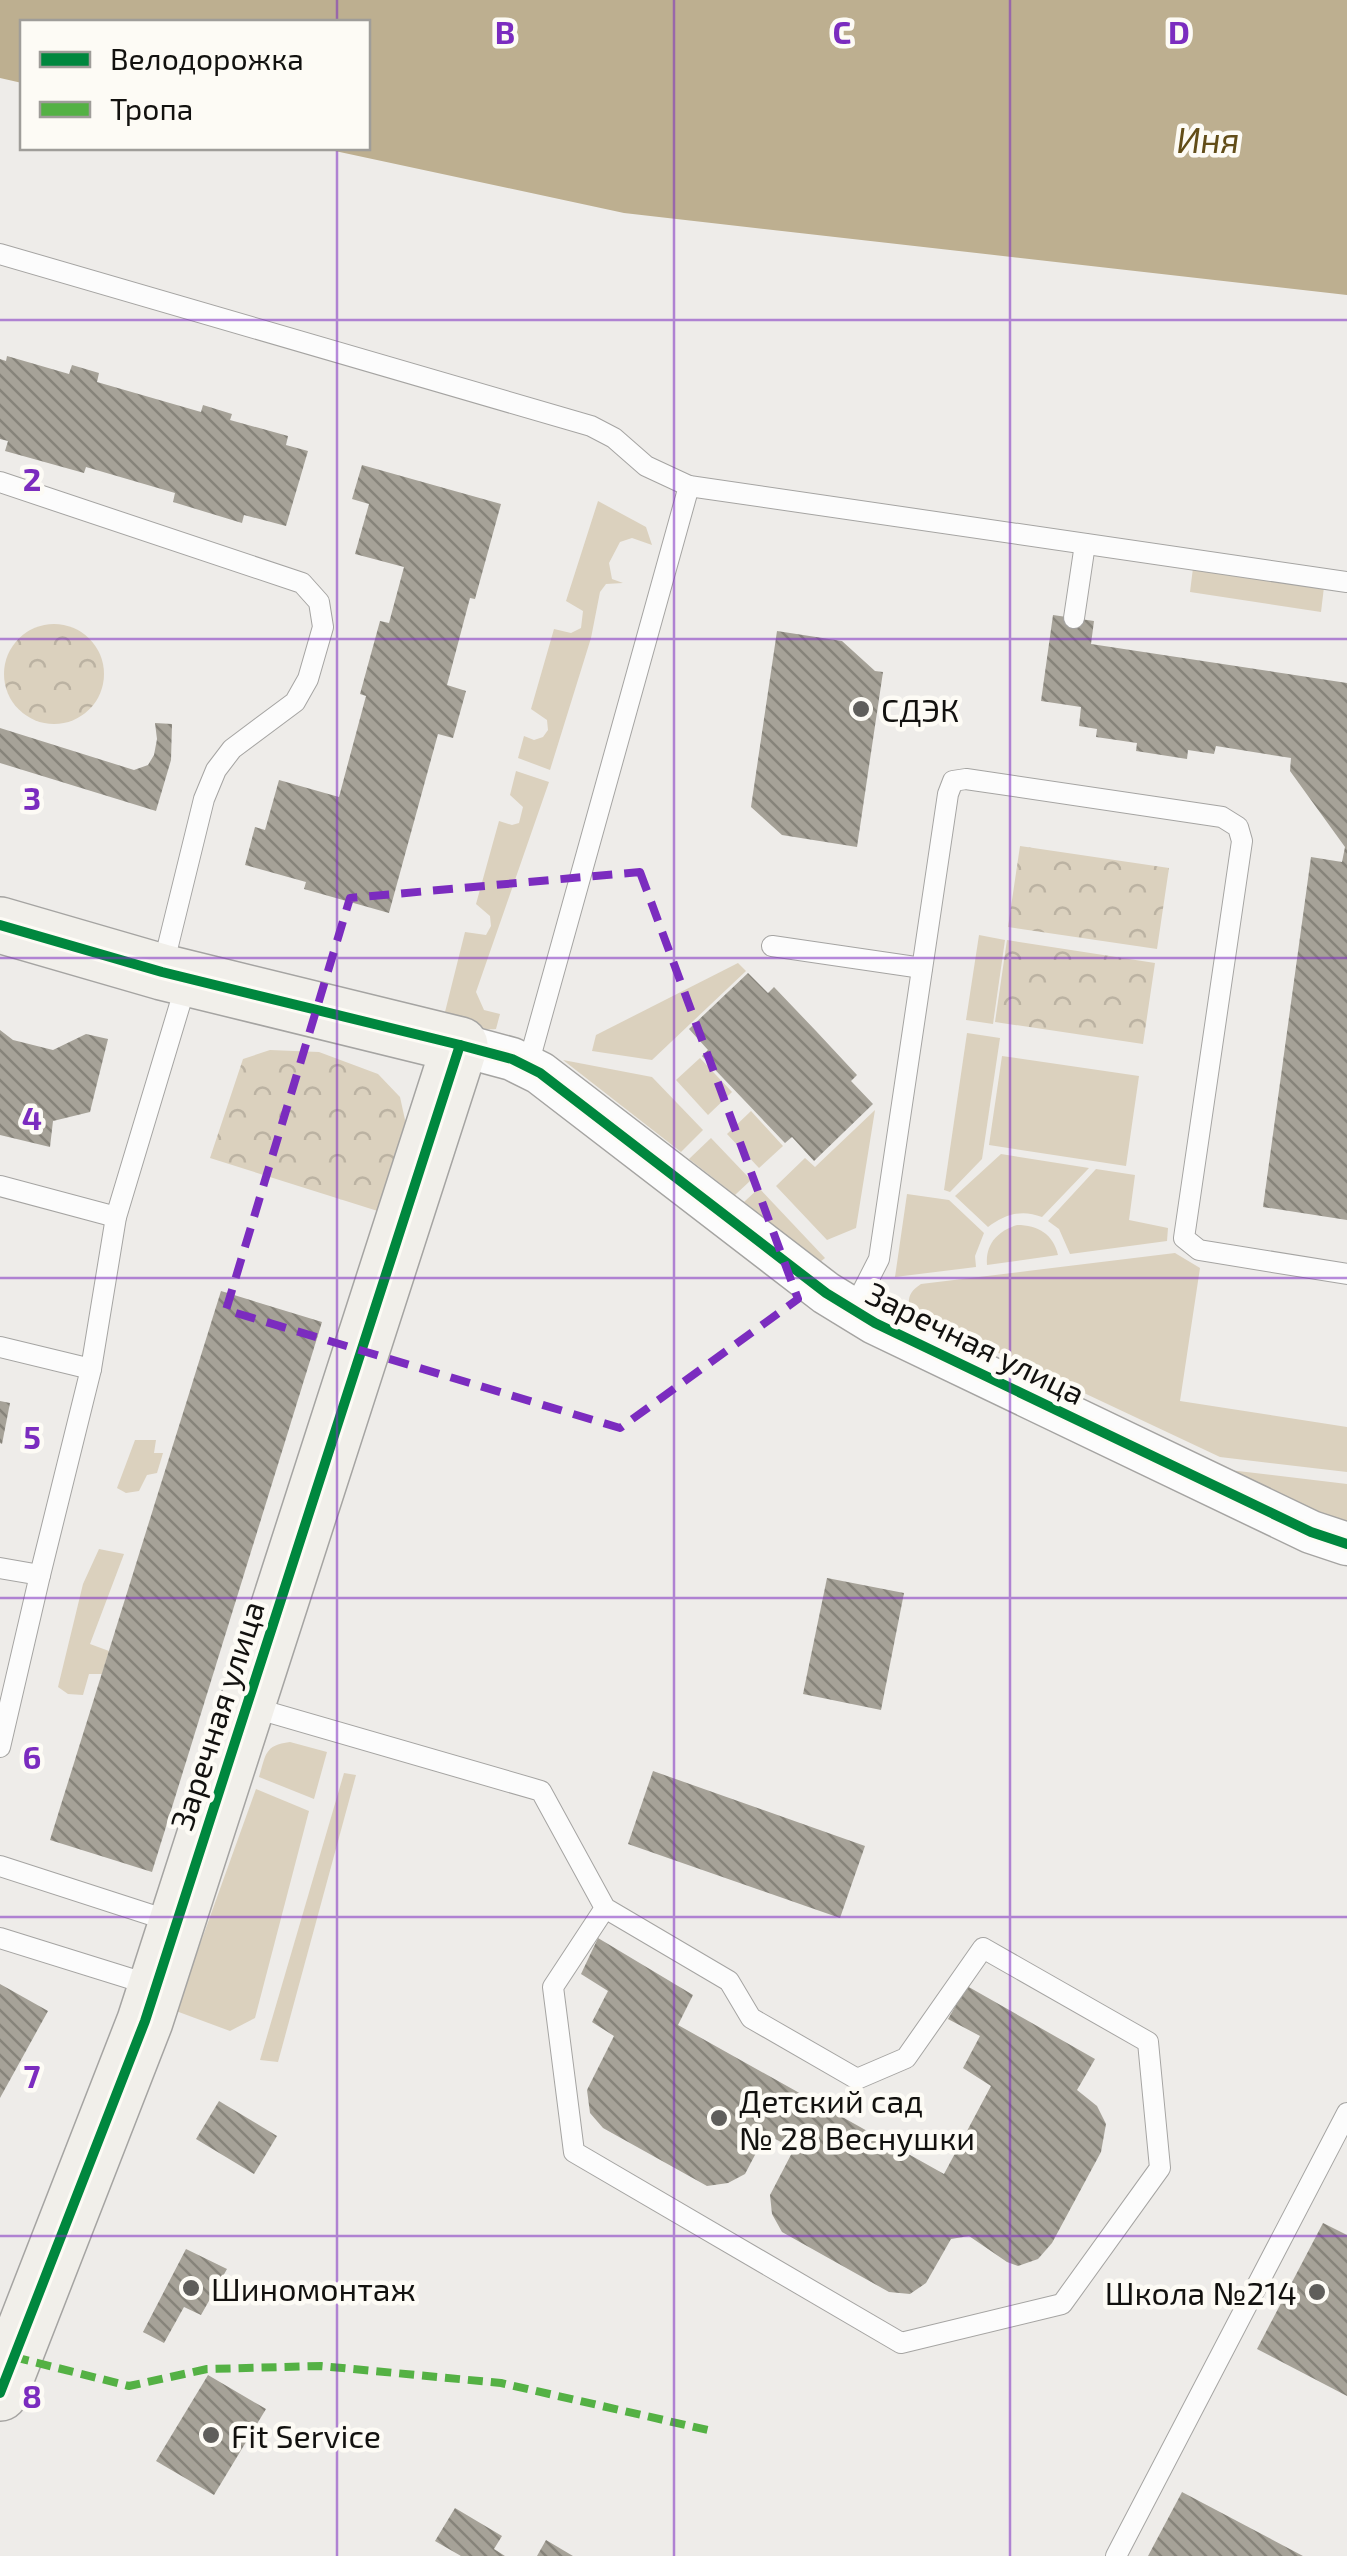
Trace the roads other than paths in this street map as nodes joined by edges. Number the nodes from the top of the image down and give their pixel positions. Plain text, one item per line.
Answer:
1 (0, 254) edge
2 (0, 482) edge
3 (689, 486) junction
4 (1085, 544) junction
5 (1347, 582) edge
6 (1074, 618) dead end
7 (0, 926) edge
8 (772, 946) dead end
9 (922, 968) junction
10 (175, 975) junction
11 (460, 1045) junction
12 (528, 1065) junction
13 (0, 1186) edge
14 (116, 1217) junction
15 (1347, 1274) edge
16 (853, 1310) junction
17 (0, 1347) edge
18 (91, 1369) junction
19 (1347, 1544) edge
20 (0, 1568) edge
21 (40, 1575) junction
22 (245, 1705) junction
23 (0, 1747) edge
24 (0, 1866) edge
25 (604, 1908) junction
26 (175, 1922) junction
27 (0, 1938) edge
28 (156, 1986) junction
29 (1347, 2112) edge
30 (0, 2393) edge
31 (1116, 2556) edge

1 - 3 lane
2 - 10 lane
3 - 4 lane
3 - 12 lane
4 - 5 lane
4 - 6 lane
7 - 10 street, Заречная улица
8 - 9 lane
9 - 15 lane
9 - 16 lane
10 - 11 street, Заречная улица
10 - 14 lane
11 - 12 street, Заречная улица
11 - 22 street, Заречная улица
12 - 16 street, Заречная улица
13 - 14 lane
14 - 18 lane
16 - 19 street, Заречная улица
17 - 18 lane
18 - 21 lane
20 - 21 lane
21 - 23 lane
22 - 25 lane
22 - 26 street, Заречная улица
24 - 26 lane
25 - 25 lane
26 - 28 street, Заречная улица
27 - 28 lane
28 - 30 street, Заречная улица
29 - 31 lane

